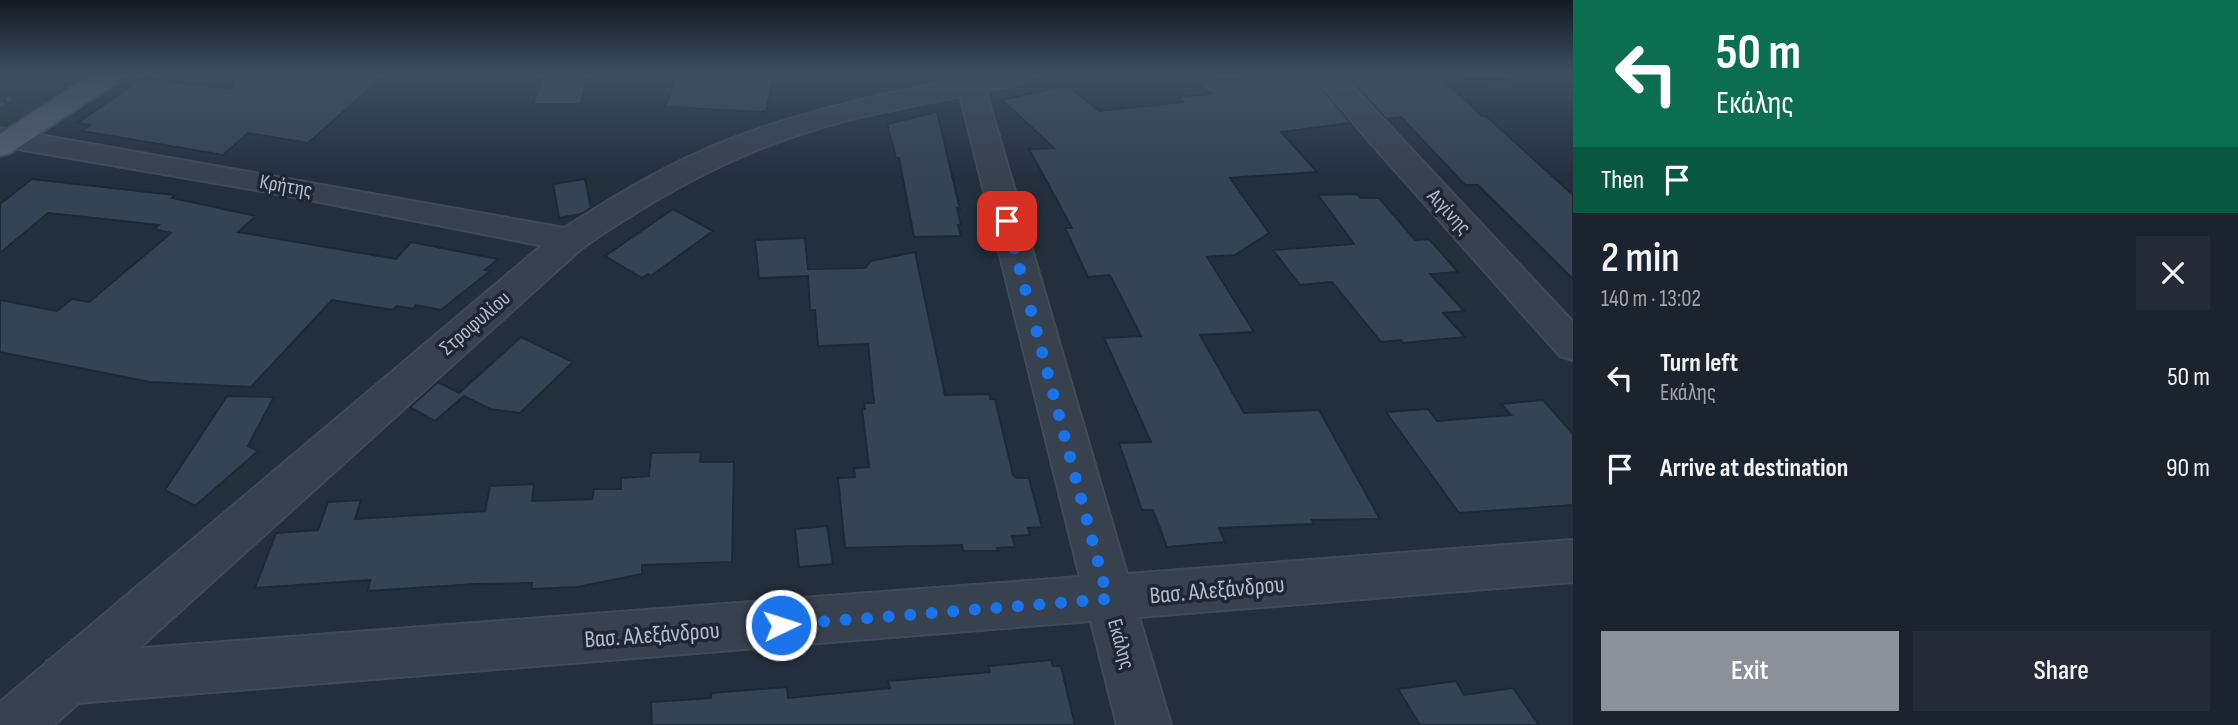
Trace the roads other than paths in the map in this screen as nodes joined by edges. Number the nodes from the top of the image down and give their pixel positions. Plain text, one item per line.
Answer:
1 (56, 109) edge
2 (860, 109) edge
3 (978, 109) edge
4 (1356, 109) edge
5 (4, 141) edge
6 (570, 240) junction
7 (1573, 346) edge
8 (1573, 561) edge
9 (1108, 599) junction
10 (65, 679) junction
11 (14, 725) edge
12 (1144, 725) edge

1 - 5 main road
2 - 6 street, Στροφυλίου
3 - 9 street, Εκάλης
4 - 7 street, Αιγίνης
5 - 6 street, Κρήτης
6 - 10 street, Στροφυλίου
8 - 9 street, Βασ. Αλεξάνδρου
9 - 10 street, Βασ. Αλεξάνδρου
9 - 12 street, Εκάλης
10 - 11 street, Στροφυλίου

